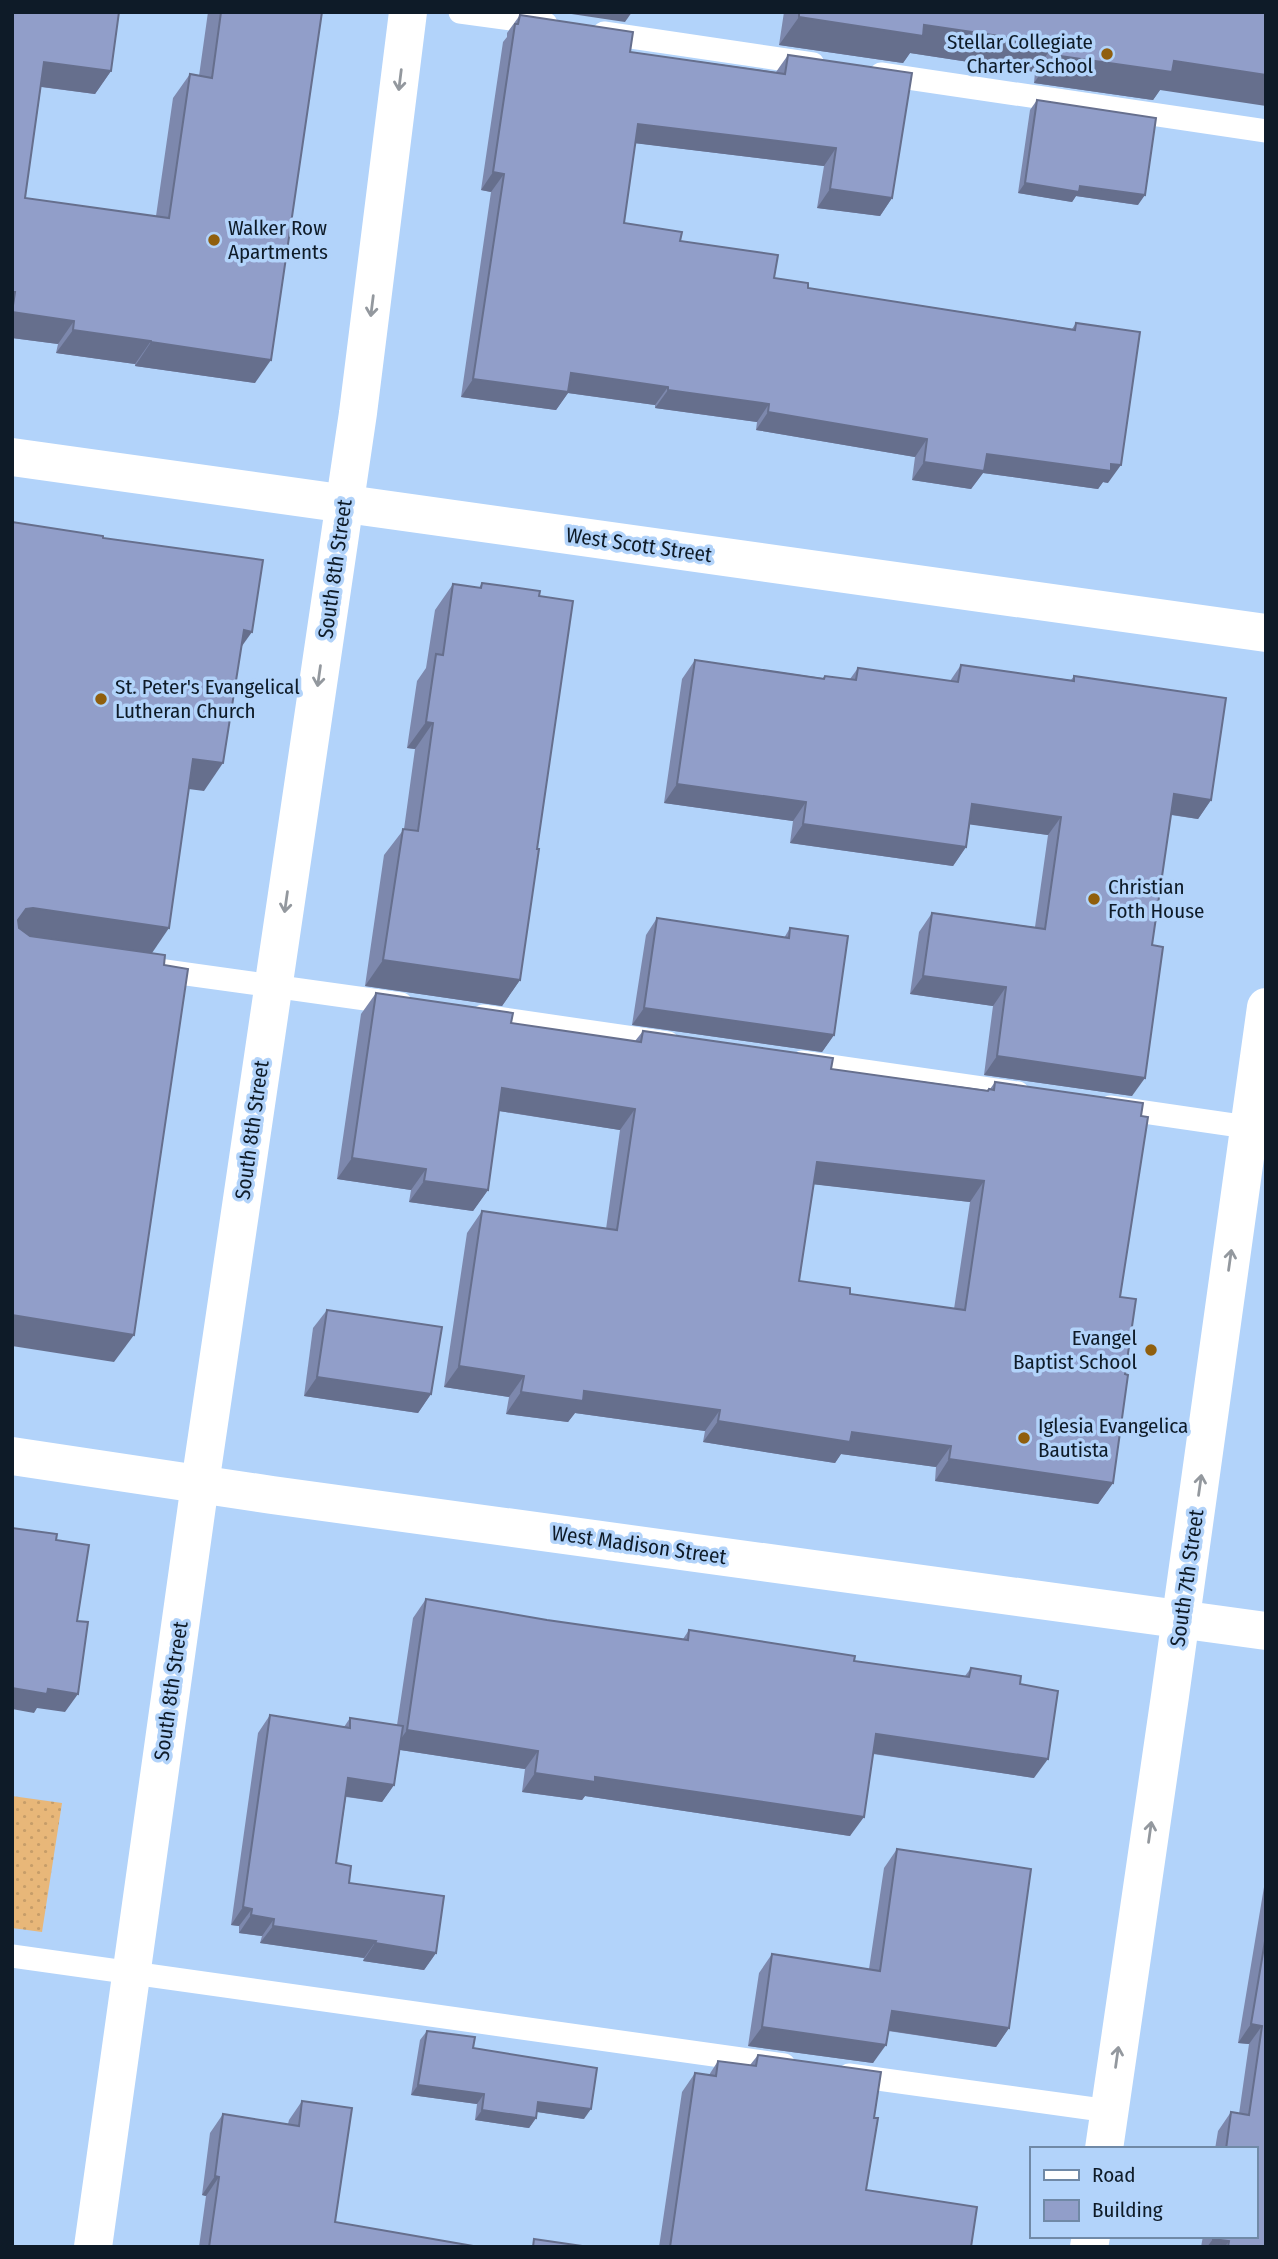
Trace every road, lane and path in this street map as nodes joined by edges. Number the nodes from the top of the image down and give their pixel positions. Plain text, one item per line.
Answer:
1 (408, 12) edge
2 (460, 12) edge
3 (831, 67) edge
4 (859, 71) edge
5 (1266, 131) edge
6 (12, 457) edge
7 (345, 504) junction
8 (1266, 633) edge
9 (141, 968) edge
10 (273, 986) junction
11 (1266, 1007) edge
12 (429, 1008) edge
13 (456, 1012) edge
14 (690, 1046) edge
15 (786, 1060) edge
16 (1033, 1096) edge
17 (1088, 1103) edge
18 (1247, 1127) junction
19 (12, 1456) edge
20 (200, 1484) junction
21 (1181, 1619) junction
22 (1266, 1631) edge
23 (12, 1956) edge
24 (131, 1974) junction
25 (1109, 2111) junction
26 (1104, 2147) edge
27 (93, 2247) edge

1 -> 7 street, South 8th Street
2 - 3 lane
4 - 5 lane
6 - 7 street, West Scott Street
7 - 8 street, West Scott Street
7 -> 10 street, South 8th Street
9 - 10 lane
10 - 12 lane
10 - 20 street, South 8th Street
11 - 18 street, South 7th Street
13 - 14 lane
15 - 16 lane
17 - 18 lane
21 -> 18 street, South 7th Street
19 - 20 street, West Madison Street
20 - 21 street, West Madison Street
20 - 24 street, South 8th Street
21 - 22 street, West Madison Street
25 -> 21 street, South 7th Street
23 - 24 lane
24 - 25 lane
24 - 27 street, South 8th Street
25 - 26 street, South 7th Street

